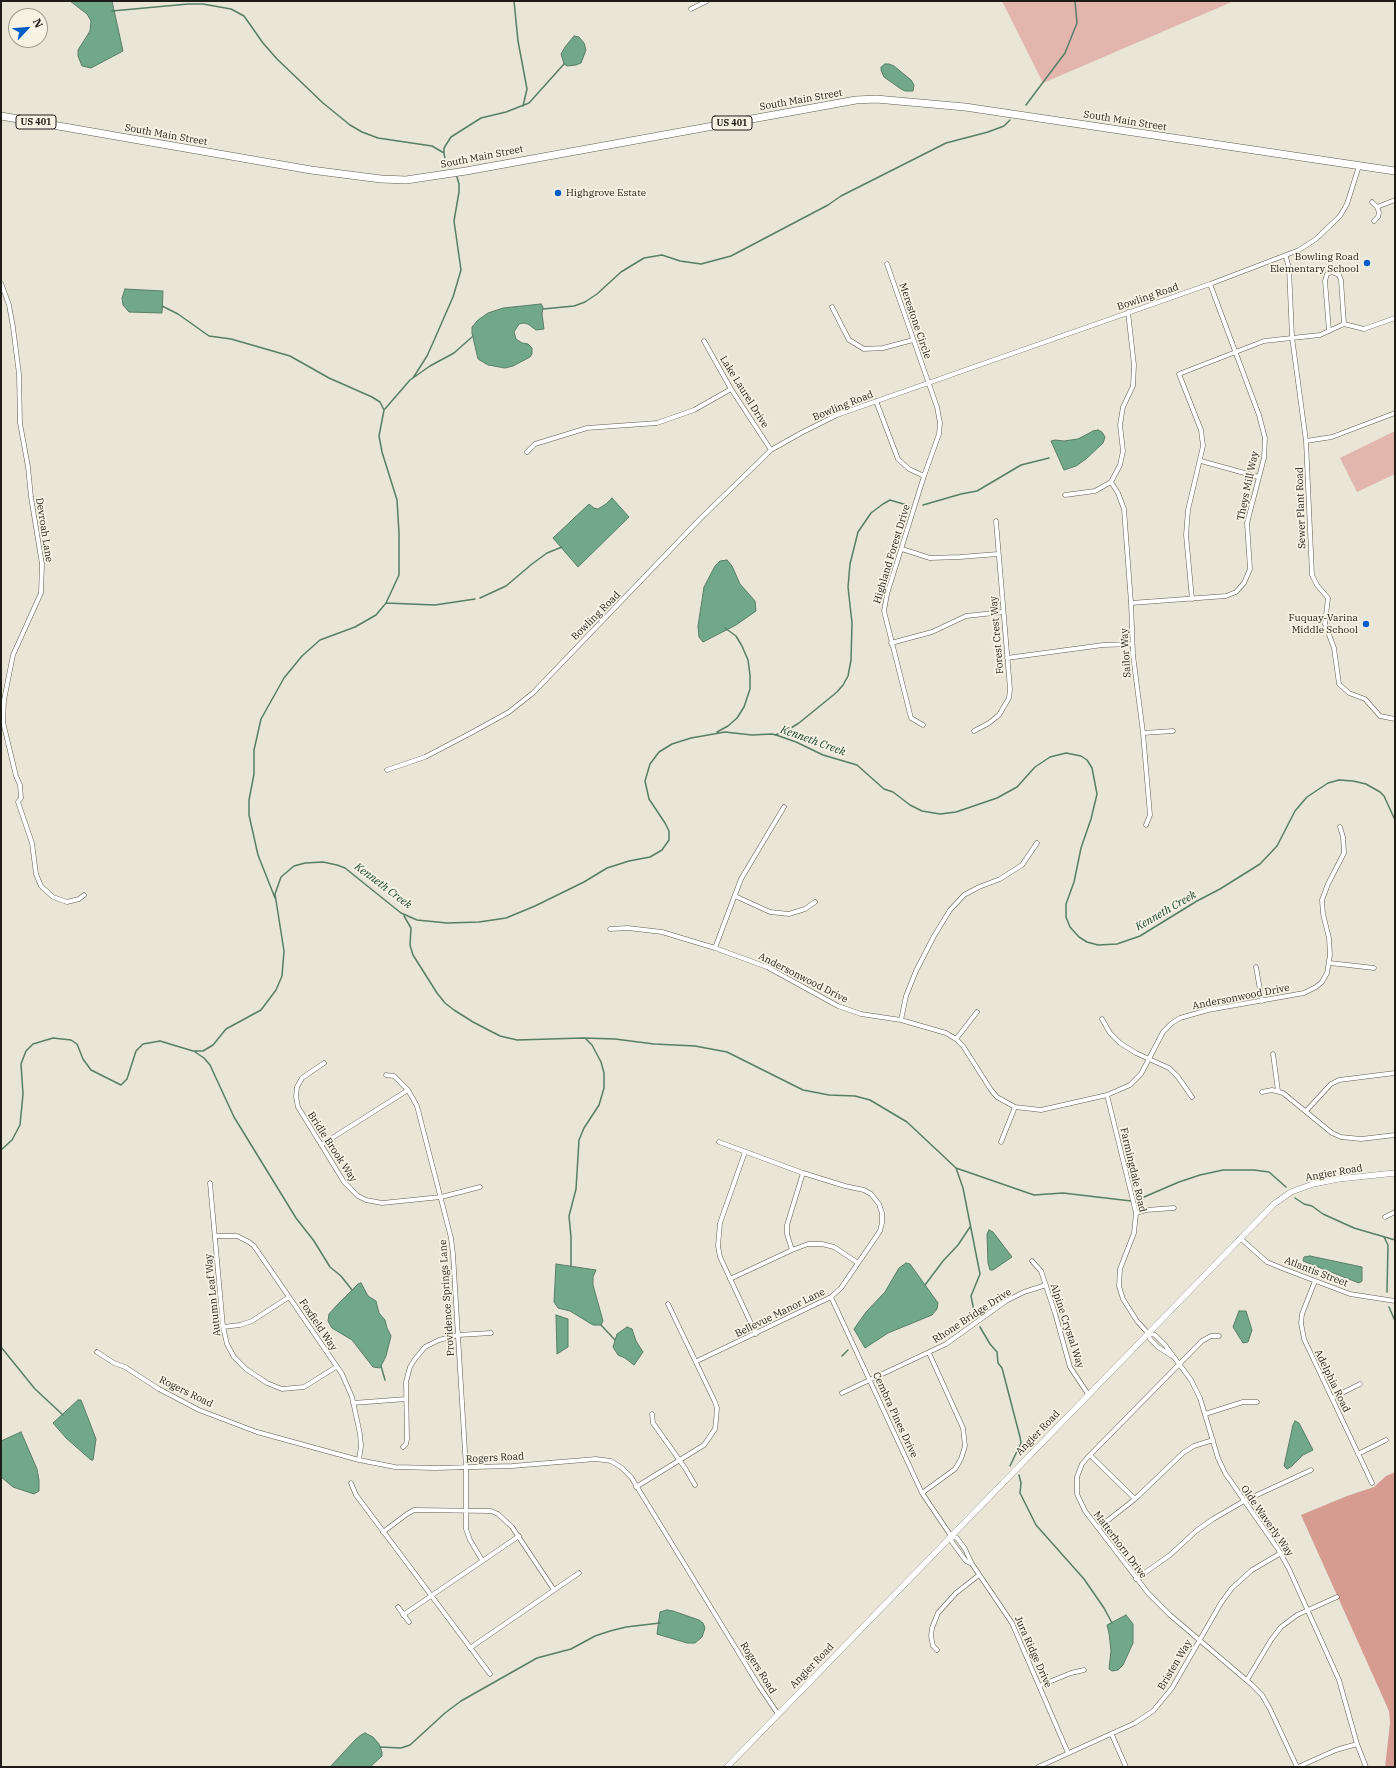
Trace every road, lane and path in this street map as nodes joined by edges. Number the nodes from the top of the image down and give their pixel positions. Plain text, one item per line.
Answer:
1 (707, 1) edge
2 (691, 10) dead end
3 (1, 116) edge
4 (1359, 166) junction
5 (1395, 171) edge
6 (1395, 200) edge
7 (1372, 202) dead end
8 (1377, 207) junction
9 (1374, 221) dead end
10 (1286, 257) junction
11 (887, 264) dead end
12 (1, 283) edge
13 (1210, 284) junction
14 (832, 307) dead end
15 (1128, 312) junction
16 (1395, 318) edge
17 (1344, 324) junction
18 (1329, 331) junction
19 (1292, 337) junction
20 (913, 340) junction
21 (704, 341) dead end
22 (1235, 352) junction
23 (928, 383) junction
24 (731, 389) junction
25 (876, 401) junction
26 (1395, 413) edge
27 (1306, 441) junction
28 (771, 450) junction
29 (527, 452) dead end
30 (1201, 461) junction
31 (924, 476) junction
32 (1259, 477) junction
33 (1111, 482) junction
34 (1065, 495) dead end
35 (996, 521) dead end
36 (902, 549) junction
37 (998, 554) junction
38 (1192, 599) junction
39 (1131, 603) junction
40 (1003, 612) junction
41 (891, 643) junction
42 (1132, 644) junction
43 (1007, 658) junction
44 (1395, 719) edge
45 (923, 724) dead end
46 (974, 731) dead end
47 (1173, 731) dead end
48 (1143, 733) junction
49 (387, 770) dead end
50 (784, 807) dead end
51 (1146, 825) dead end
52 (1340, 827) dead end
53 (1037, 844) dead end
54 (84, 895) dead end
55 (735, 896) junction
56 (815, 902) dead end
57 (610, 929) dead end
58 (715, 948) junction
59 (1330, 963) junction
60 (1256, 967) dead end
61 (1374, 968) dead end
62 (1262, 1001) junction
63 (977, 1012) dead end
64 (1102, 1019) dead end
65 (901, 1020) junction
66 (956, 1039) junction
67 (1273, 1054) dead end
68 (1149, 1060) junction
69 (324, 1063) dead end
70 (1395, 1073) edge
71 (386, 1074) dead end
72 (408, 1090) junction
73 (1278, 1091) junction
74 (1262, 1092) dead end
75 (1107, 1095) junction
76 (1192, 1097) dead end
77 (1015, 1107) junction
78 (1306, 1111) junction
79 (1395, 1135) edge
80 (719, 1142) dead end
81 (1001, 1142) dead end
82 (321, 1145) junction
83 (746, 1152) junction
84 (803, 1173) junction
85 (1395, 1173) edge
86 (210, 1183) dead end
87 (480, 1187) dead end
88 (441, 1197) junction
89 (1174, 1208) dead end
90 (1395, 1212) edge
91 (1136, 1213) junction
92 (1385, 1217) dead end
93 (215, 1236) junction
94 (1240, 1238) junction
95 (792, 1250) junction
96 (1032, 1261) dead end
97 (858, 1263) junction
98 (730, 1279) junction
99 (1315, 1281) junction
100 (1046, 1285) junction
101 (289, 1297) junction
102 (831, 1297) junction
103 (1395, 1301) edge
104 (668, 1304) dead end
105 (223, 1327) junction
106 (1148, 1332) junction
107 (491, 1333) dead end
108 (756, 1334) junction
109 (458, 1335) junction
110 (1219, 1336) dead end
111 (97, 1352) dead end
112 (929, 1353) junction
113 (696, 1362) junction
114 (1179, 1364) junction
115 (336, 1367) junction
116 (870, 1380) junction
117 (1360, 1384) dead end
118 (842, 1393) dead end
119 (1088, 1394) junction
120 (1332, 1398) junction
121 (406, 1399) junction
122 (1257, 1402) dead end
123 (353, 1403) junction
124 (652, 1414) dead end
125 (1205, 1414) junction
126 (1213, 1440) junction
127 (1386, 1440) dead end
128 (403, 1447) dead end
129 (1358, 1454) junction
130 (1090, 1455) junction
131 (359, 1460) junction
132 (680, 1460) junction
133 (466, 1468) junction
134 (1312, 1470) dead end
135 (351, 1483) dead end
136 (1372, 1484) dead end
137 (696, 1485) dead end
138 (636, 1487) junction
139 (922, 1493) junction
140 (1135, 1499) junction
141 (1244, 1501) junction
142 (465, 1510) junction
143 (1098, 1528) junction
144 (383, 1532) junction
145 (519, 1536) junction
146 (951, 1536) junction
147 (1281, 1553) junction
148 (482, 1560) junction
149 (579, 1573) dead end
150 (979, 1575) junction
151 (1136, 1579) junction
152 (554, 1590) junction
153 (431, 1595) junction
154 (1337, 1597) dead end
155 (398, 1608) dead end
156 (1308, 1610) junction
157 (403, 1615) junction
158 (409, 1622) dead end
159 (1199, 1640) junction
160 (470, 1648) junction
161 (937, 1650) dead end
162 (1084, 1670) dead end
163 (490, 1674) dead end
164 (1247, 1680) junction
165 (1039, 1686) junction
166 (778, 1714) junction
167 (1112, 1735) junction
168 (1357, 1744) junction
169 (1068, 1753) junction
170 (727, 1767) edge
171 (1038, 1767) edge
172 (1126, 1767) edge
173 (1298, 1767) edge
174 (1366, 1767) edge

1 - 2 street
3 - 4 highway, South Main Street / US 401
4 - 5 highway, South Main Street / US 401
4 - 10 street, Bowling Road
6 - 8 street
7 - 8 street
8 - 9 street
10 - 13 street, Bowling Road
10 - 19 street, Sewer Plant Road
11 - 20 street, Merestone Circle
12 - 54 street, Devroah Lane
13 - 15 street, Bowling Road
13 - 22 street, Theys Mill Way
14 - 20 street
15 - 23 street, Bowling Road
15 - 33 street
16 - 17 street
17 - 18 street
17 - 18 street
18 - 19 street
19 - 22 street
19 - 27 street, Sewer Plant Road
20 - 23 street, Merestone Circle
21 - 24 street, Lake Laurel Drive
22 - 30 street
22 - 32 street, Theys Mill Way
23 - 25 street, Bowling Road
23 - 31 street, Highland Forest Drive
24 - 28 street, Lake Laurel Drive
24 - 29 street
25 - 28 street, Bowling Road
25 - 31 street
26 - 27 street
27 - 44 street, Sewer Plant Road
28 - 49 street, Bowling Road
30 - 32 street
30 - 38 street
31 - 36 street, Highland Forest Drive
32 - 38 street, Theys Mill Way
33 - 34 street
33 - 39 street, Sailor Way
35 - 37 street, Forest Crest Way
36 - 37 street
36 - 41 street, Highland Forest Drive
37 - 40 street, Forest Crest Way
38 - 39 street, Theys Mill Way
39 - 42 street, Sailor Way
40 - 41 street
40 - 43 street, Forest Crest Way
41 - 45 street, Highland Forest Drive
42 - 43 street
42 - 48 street, Sailor Way
43 - 46 street, Forest Crest Way
47 - 48 street
48 - 51 street, Sailor Way
50 - 55 street
52 - 59 street, Andersonwood Drive
53 - 65 street
55 - 56 street
55 - 58 street
57 - 58 street, Andersonwood Drive
58 - 65 street, Andersonwood Drive
59 - 61 street
59 - 62 street, Andersonwood Drive
60 - 62 street
62 - 68 street, Andersonwood Drive
63 - 66 street
64 - 68 street
65 - 66 street, Andersonwood Drive
66 - 77 street, Andersonwood Drive
67 - 73 street
68 - 75 street, Andersonwood Drive
68 - 76 street
69 - 82 street, Bridle Brook Way
70 - 78 street
71 - 72 street, Providence Springs Lane
72 - 82 street
72 - 88 street, Providence Springs Lane
73 - 74 street
73 - 78 street
75 - 77 street, Andersonwood Drive
75 - 91 street, Farmingdale Road
77 - 81 street
78 - 79 street
80 - 83 street, Bellevue Manor Lane
82 - 88 street, Bridle Brook Way
83 - 84 street, Bellevue Manor Lane
83 - 98 street
84 - 95 street
84 - 97 street, Bellevue Manor Lane
85 - 94 street, Angier Road
86 - 93 street, Autumn Leaf Way
87 - 88 street, Bridle Brook Way
88 - 109 street, Providence Springs Lane
89 - 91 street
90 - 92 street
91 - 106 street, Farmingdale Road
93 - 101 street, Foxfield Way
93 - 105 street, Autumn Leaf Way
94 - 99 street, Atlantis Street
94 - 106 street, Angier Road
95 - 97 street
95 - 98 street
96 - 100 street, Alpine Crystal Way
97 - 102 street, Bellevue Manor Lane
98 - 108 street
99 - 103 street, Atlantis Street
99 - 120 street, Adelphia Road
100 - 112 street, Rhone Bridge Drive
100 - 119 street, Alpine Crystal Way
101 - 105 street
101 - 115 street, Foxfield Way
102 - 108 street, Bellevue Manor Lane
102 - 116 street, Cembra Pines Drive
104 - 113 street
105 - 115 street, Autumn Leaf Way
106 - 114 street, Olde Waverly Way
106 - 119 street, Angier Road
107 - 109 street
108 - 113 street, Bellevue Manor Lane
109 - 121 street
109 - 133 street, Providence Springs Lane
110 - 114 street, Matterhorn Drive
111 - 131 street, Rogers Road
112 - 116 street, Rhone Bridge Drive
112 - 139 street
113 - 132 street
114 - 125 street, Olde Waverly Way
114 - 130 street, Matterhorn Drive
115 - 123 street, Foxfield Way
116 - 118 street, Rhone Bridge Drive
116 - 139 street, Cembra Pines Drive
117 - 120 street
119 - 146 street, Angier Road
120 - 129 street, Adelphia Road
121 - 123 street
121 - 128 street
122 - 125 street
123 - 131 street, Foxfield Way
124 - 132 street
125 - 126 street, Olde Waverly Way
126 - 140 street
126 - 141 street, Olde Waverly Way
127 - 129 street
129 - 136 street, Adelphia Road
130 - 140 street
130 - 143 street, Matterhorn Drive
131 - 133 street, Rogers Road
132 - 137 street
132 - 138 street
133 - 138 street, Rogers Road
133 - 142 street, Providence Springs Lane
134 - 141 street
135 - 144 street
138 - 166 street, Rogers Road
139 - 146 street, Cembra Pines Drive
140 - 143 street
141 - 147 street, Olde Waverly Way
141 - 151 street
142 - 144 street
142 - 145 street
142 - 148 street, Providence Springs Lane
143 - 151 street, Matterhorn Drive
144 - 153 street
145 - 148 street
145 - 152 street
146 - 150 street, Jura Ridge Drive
146 - 166 street, Angier Road
147 - 156 street, Olde Waverly Way
147 - 159 street, Bristen Way
148 - 153 street
149 - 152 street
150 - 161 street
150 - 165 street, Jura Ridge Drive
151 - 159 street, Matterhorn Drive
152 - 160 street
153 - 157 street
153 - 160 street
154 - 156 street
155 - 157 street
156 - 164 street
156 - 168 street, Olde Waverly Way
157 - 158 street
159 - 164 street, Matterhorn Drive
159 - 167 street, Bristen Way
160 - 163 street
162 - 165 street
164 - 173 street, Matterhorn Drive
165 - 169 street, Jura Ridge Drive
166 - 170 street, Angier Road
167 - 169 street, Bristen Way
167 - 172 street
168 - 173 street
168 - 174 street, Olde Waverly Way
169 - 171 street, Bristen Way

